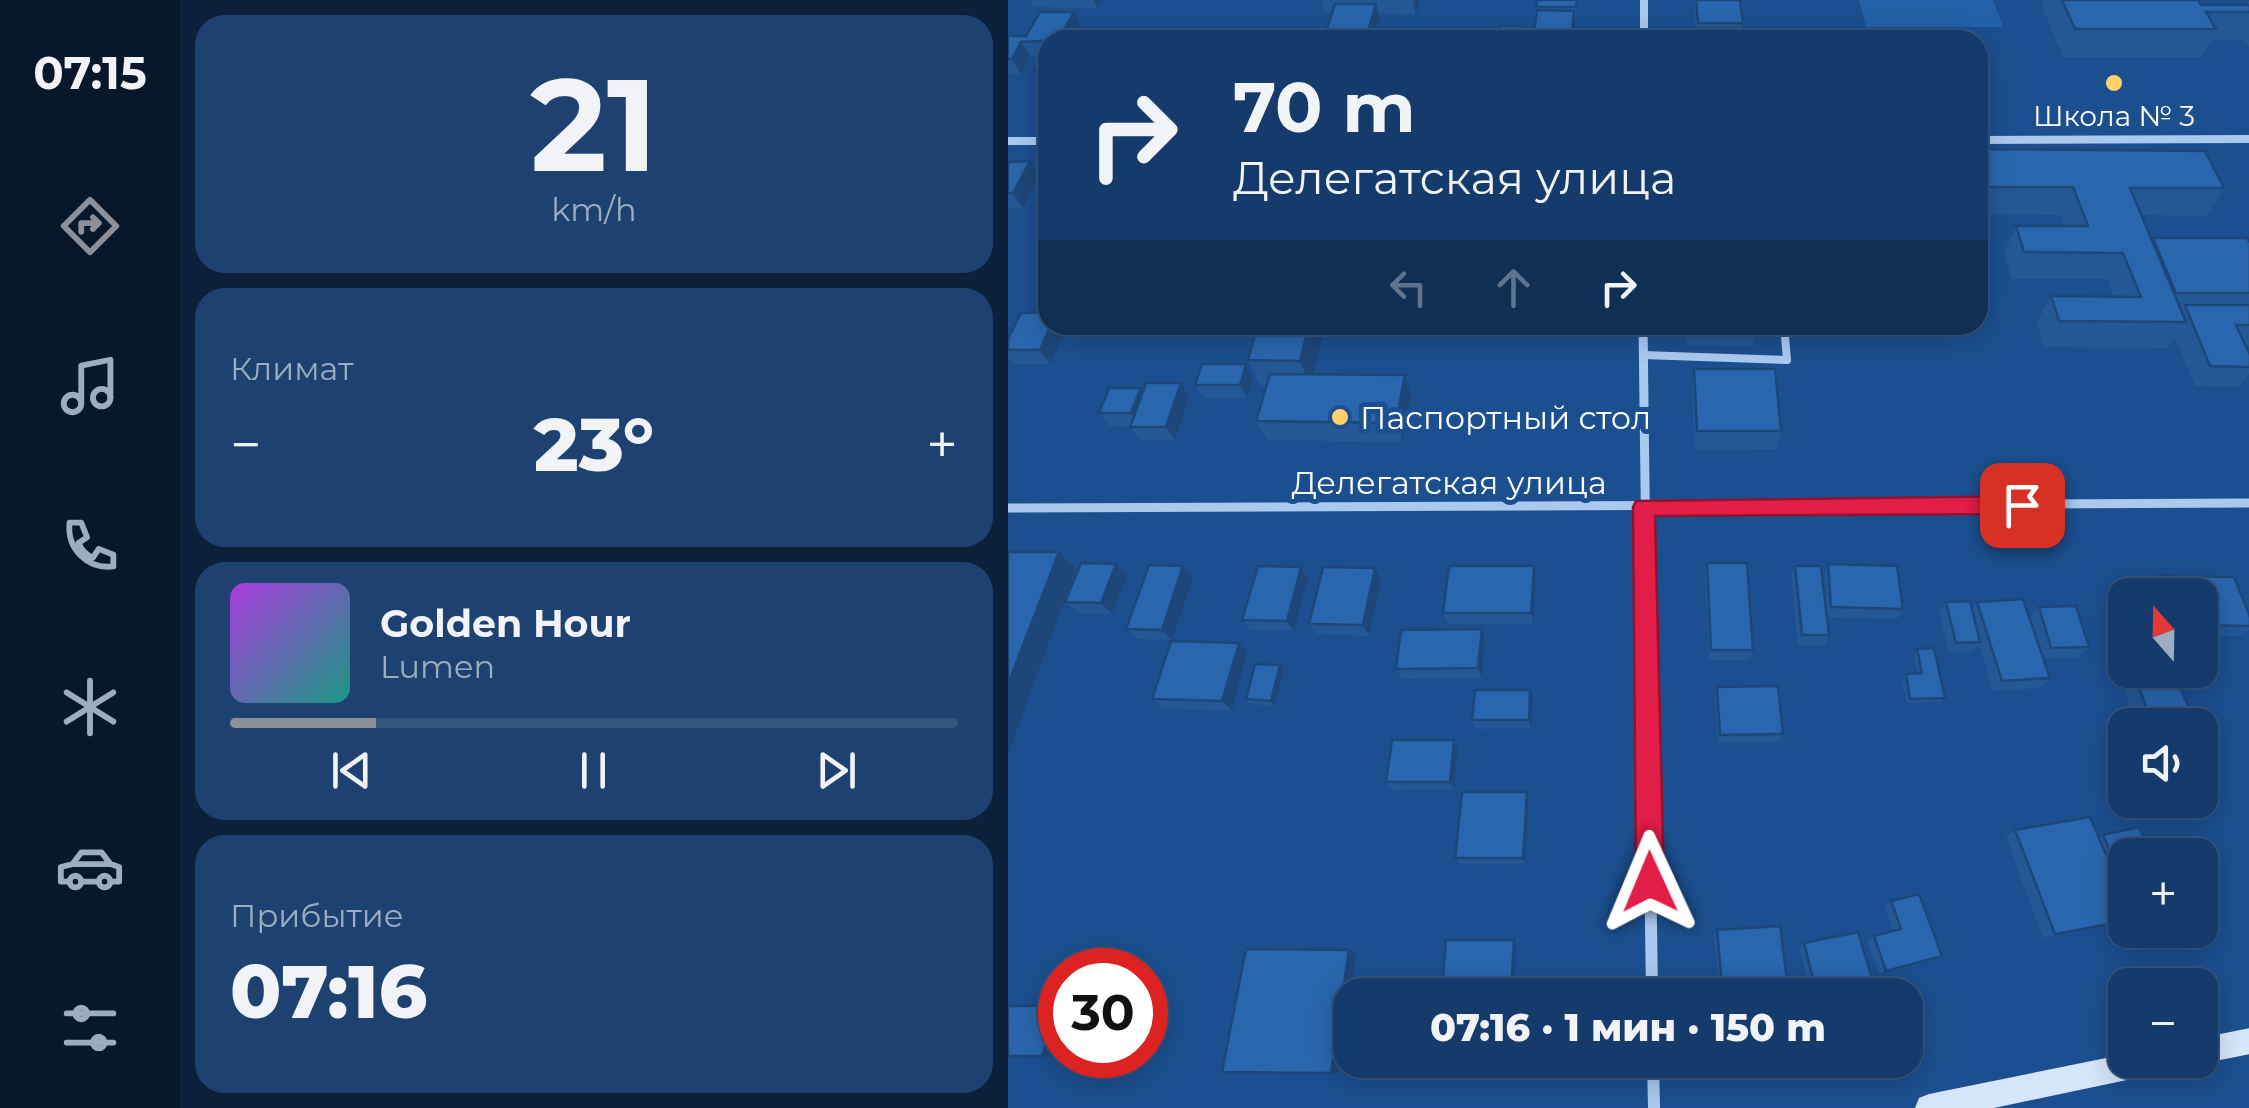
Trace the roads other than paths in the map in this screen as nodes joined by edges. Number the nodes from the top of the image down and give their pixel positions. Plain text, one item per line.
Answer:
1 (1644, 0) edge
2 (1644, 30) edge
3 (2250, 138) edge
4 (1988, 140) edge
5 (1008, 141) edge
6 (1038, 141) edge
7 (1643, 335) edge
8 (1785, 335) edge
9 (1643, 355) junction
10 (2250, 504) edge
11 (1644, 507) junction
12 (1008, 508) edge
13 (1652, 978) edge
14 (2250, 1041) edge
15 (2218, 1048) edge
16 (2108, 1071) edge
17 (1653, 1078) edge
18 (1654, 1108) edge
19 (1928, 1108) edge

1 - 2 street
3 - 4 street
5 - 6 street
7 - 9 street
8 - 9 lane
9 - 11 street
10 - 11 street, Делегатская улица
11 - 12 street, Делегатская улица
11 - 13 street
14 - 15 street
16 - 19 street
17 - 18 street

